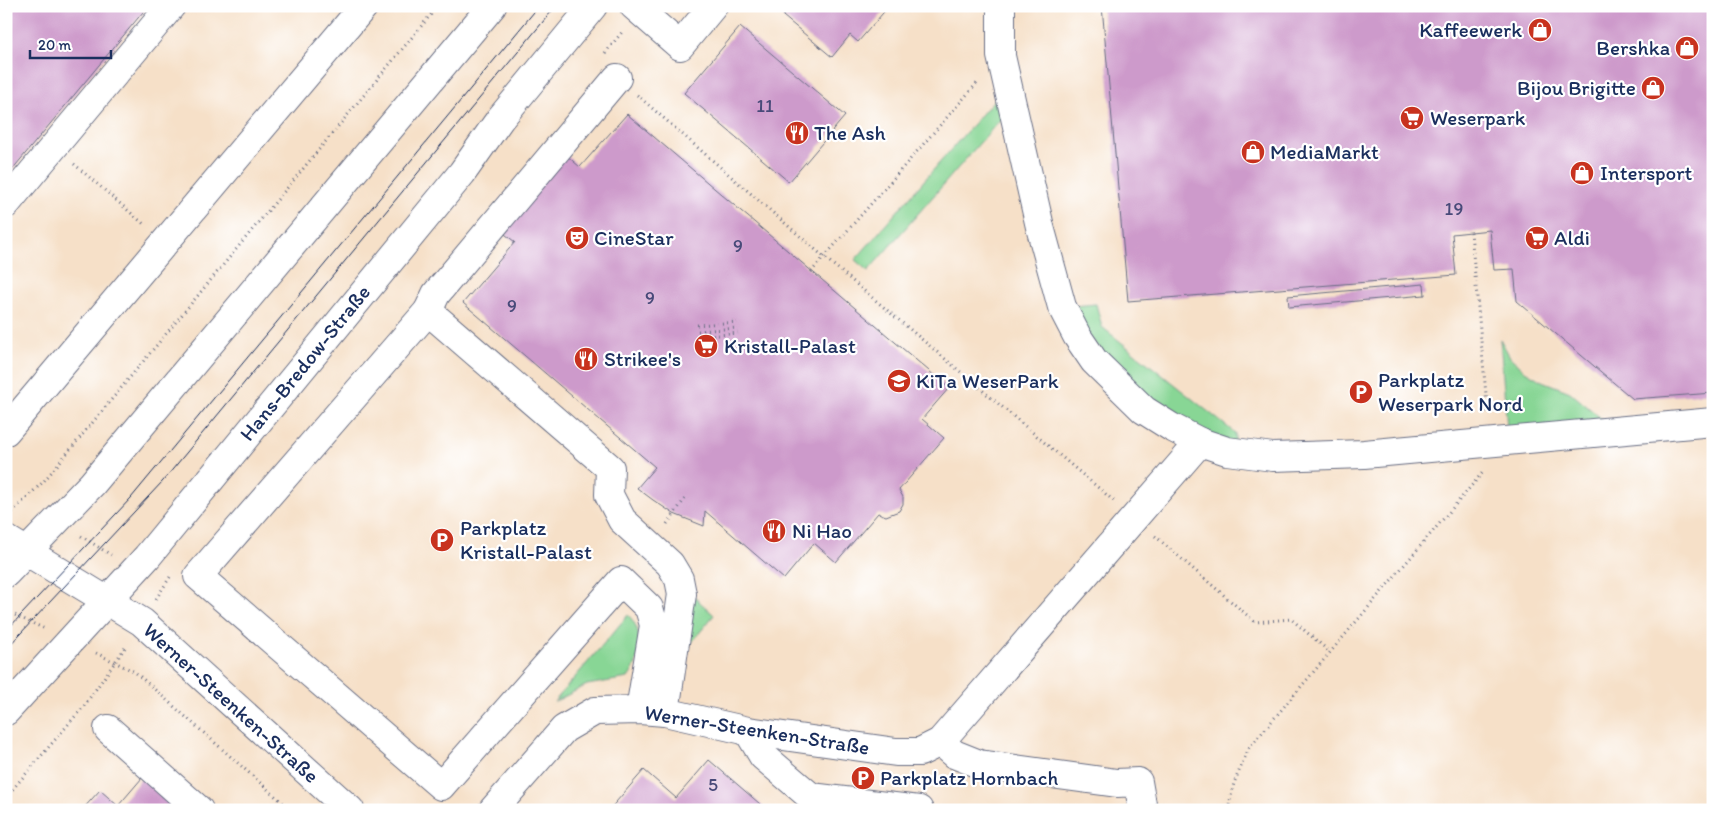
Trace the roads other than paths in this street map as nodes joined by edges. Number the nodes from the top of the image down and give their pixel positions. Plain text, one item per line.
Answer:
1 (171, 6) edge
2 (364, 6) edge
3 (492, 6) edge
4 (594, 6) edge
5 (634, 6) edge
6 (713, 6) edge
7 (1001, 6) edge
8 (617, 78) road end
9 (6, 204) edge
10 (428, 311) junction
11 (1713, 422) edge
12 (6, 431) edge
13 (1200, 442) junction
14 (16, 546) edge
15 (6, 573) edge
16 (108, 601) junction
17 (6, 711) edge
18 (653, 711) junction
19 (108, 729) dead end
20 (748, 731) junction
21 (940, 742) junction
22 (818, 803) edge
23 (333, 804) edge
24 (199, 810) edge
25 (493, 810) edge
26 (919, 810) edge
27 (1143, 810) edge

1 - 9 main road
2 - 12 main road
3 - 14 main road
4 - 16 main road, Hans-Bredow-Straße
5 - 6 main road
7 - 13 main road
8 - 10 main road
10 - 18 main road
10 - 18 main road
11 - 13 main road
13 - 21 main road
14 - 15 main road
14 - 16 main road, Werner-Steenken-Straße
16 - 17 main road, Hans-Bredow-Straße
16 - 23 main road, Werner-Steenken-Straße
18 - 20 main road, Werner-Steenken-Straße
18 - 25 main road, Werner-Steenken-Straße
19 - 24 main road
20 - 21 main road, Werner-Steenken-Straße
20 - 22 main road
21 - 27 main road
22 - 26 main road

